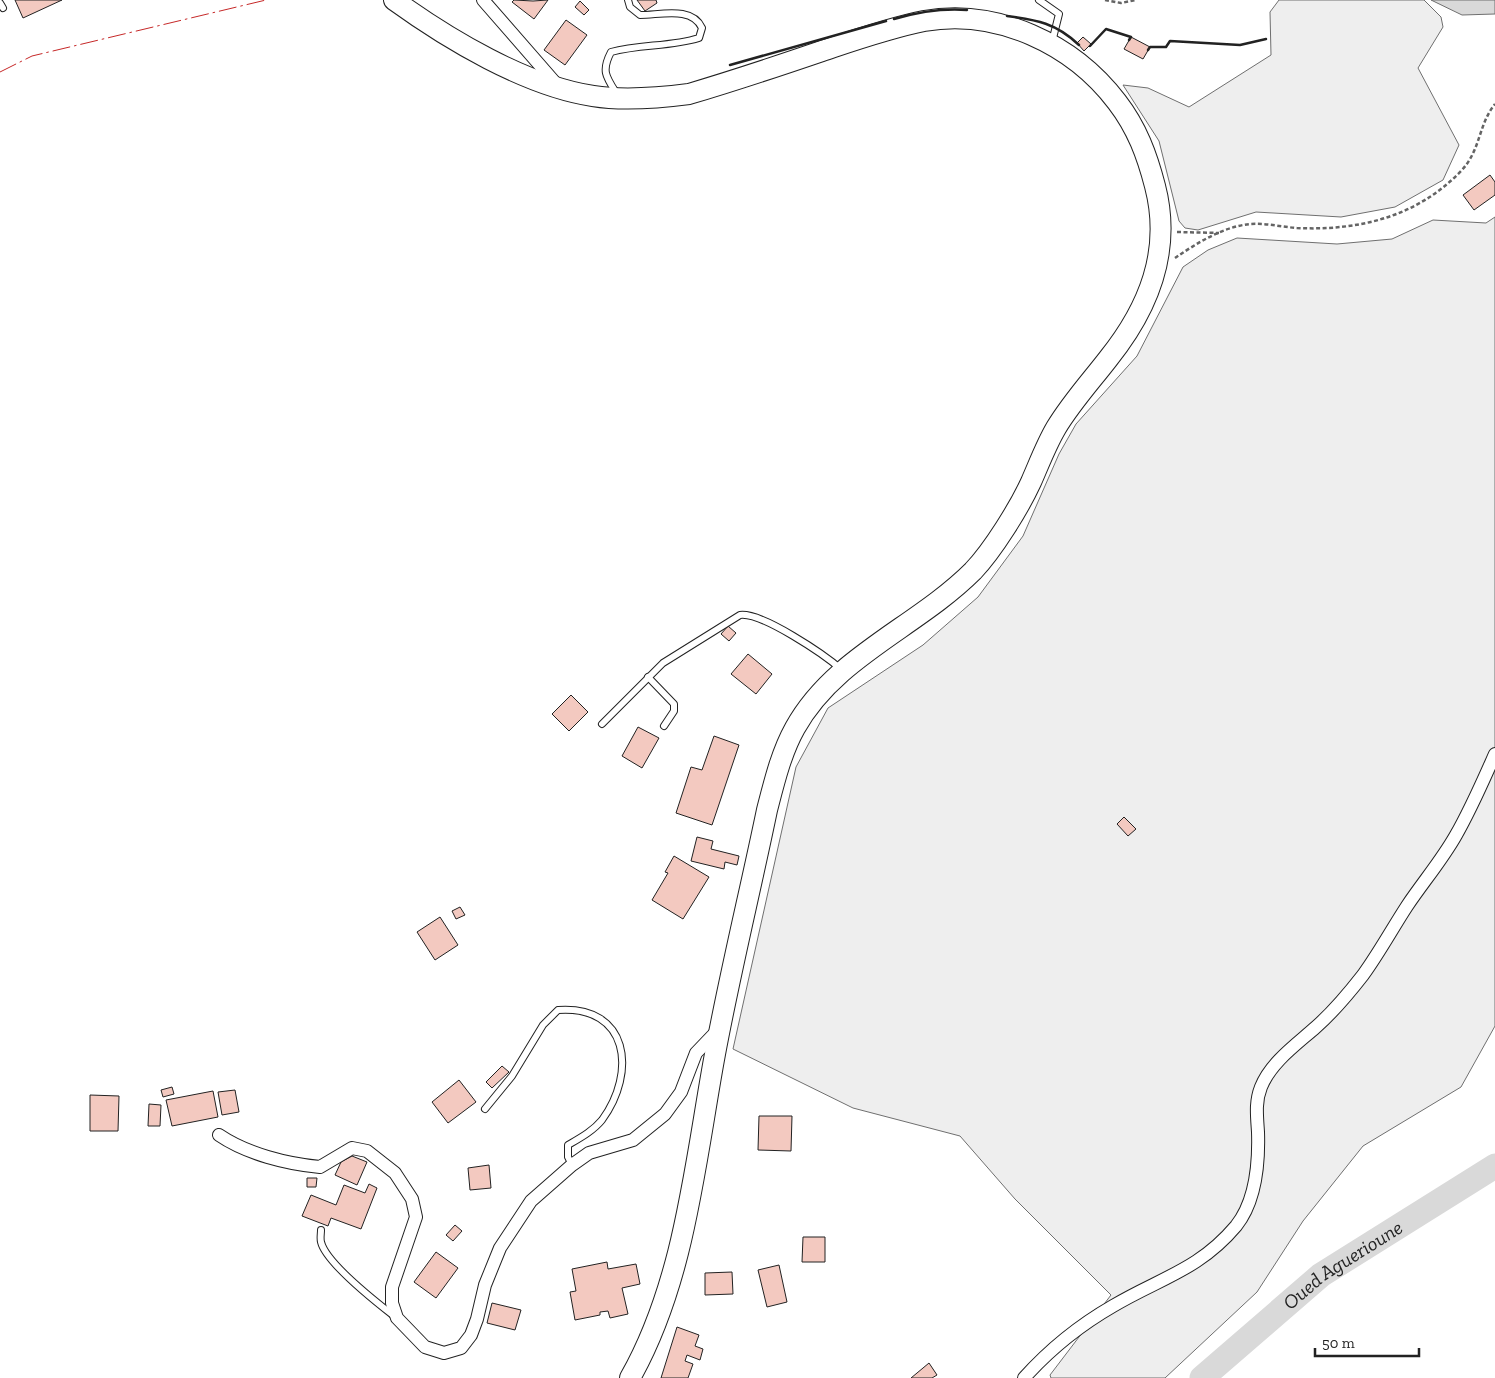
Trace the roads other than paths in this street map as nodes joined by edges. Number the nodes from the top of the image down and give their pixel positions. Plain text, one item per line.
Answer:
1 (394, 0) edge
2 (483, 0) edge
3 (628, 0) edge
4 (1039, 0) edge
5 (1051, 46) junction
6 (561, 90) junction
7 (618, 97) junction
8 (843, 670) junction
9 (648, 677) junction
10 (602, 724) dead end
11 (664, 726) dead end
12 (1495, 754) edge
13 (720, 1029) junction
14 (484, 1109) dead end
15 (219, 1135) dead end
16 (572, 1164) junction
17 (321, 1230) dead end
18 (397, 1318) junction
19 (630, 1378) edge
20 (1024, 1378) edge

1 - 6 main road
2 - 6 street
3 - 7 lane
4 - 5 lane
5 - 7 main road
5 - 8 main road
6 - 7 main road
8 - 9 lane
8 - 13 main road
9 - 10 lane
9 - 11 lane
12 - 20 street
13 - 16 street
13 - 19 main road
14 - 16 lane
15 - 18 street
16 - 18 street
17 - 18 lane

